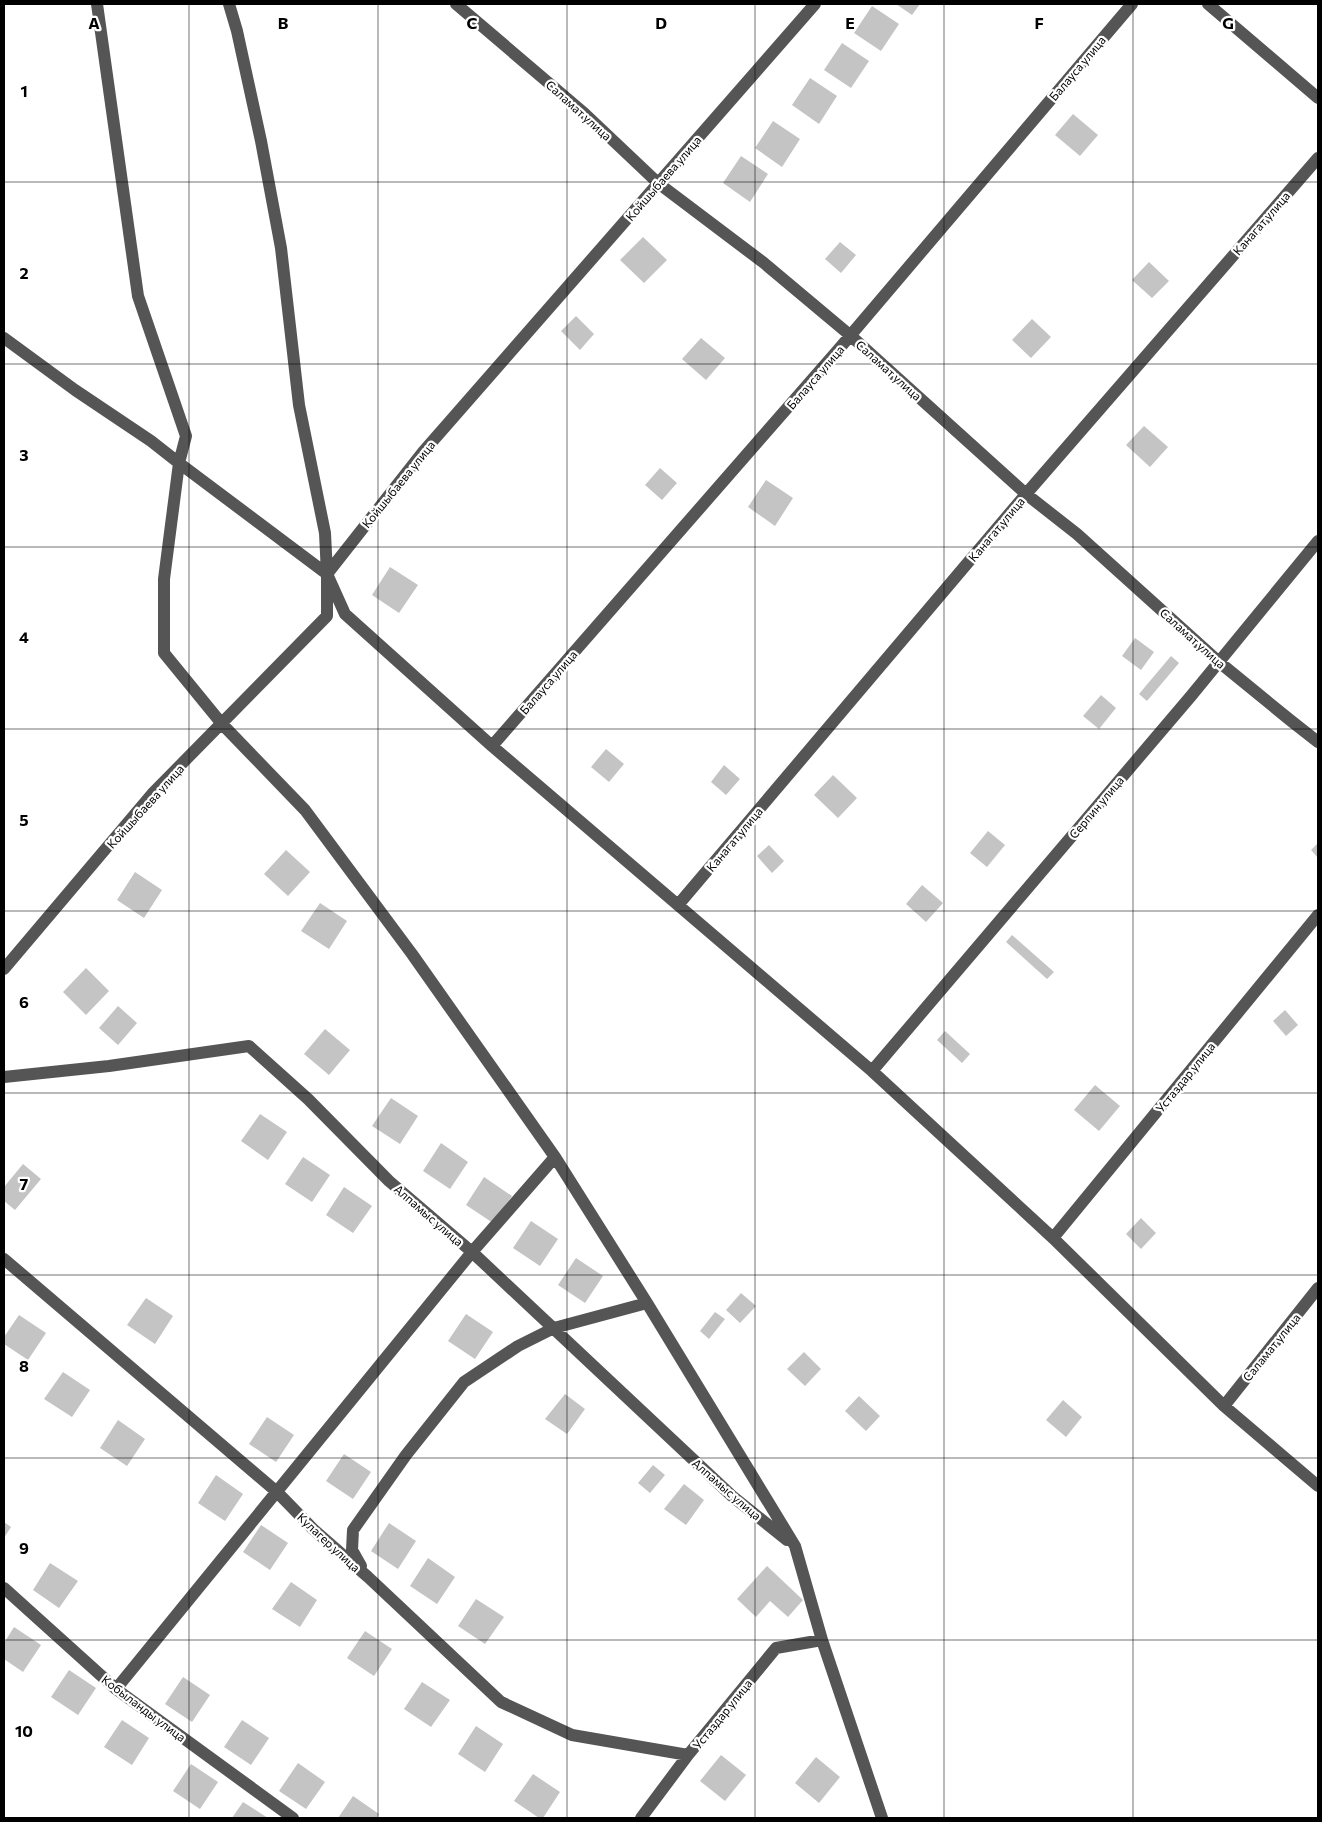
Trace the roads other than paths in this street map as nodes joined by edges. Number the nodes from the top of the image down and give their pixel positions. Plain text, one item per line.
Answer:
1 (97, 4) edge
2 (229, 4) edge
3 (456, 4) edge
4 (815, 4) edge
5 (1132, 4) edge
6 (1208, 4) edge
7 (1318, 98) edge
8 (1318, 158) edge
9 (658, 183) junction
10 (851, 336) junction
11 (4, 338) edge
12 (179, 463) junction
13 (1026, 494) junction
14 (1318, 541) edge
15 (326, 574) junction
16 (1219, 662) junction
17 (222, 724) junction
18 (1318, 742) edge
19 (492, 746) junction
20 (678, 905) junction
21 (1318, 915) edge
22 (4, 969) edge
23 (872, 1071) junction
24 (4, 1077) edge
25 (555, 1157) junction
26 (1053, 1238) junction
27 (472, 1252) junction
28 (4, 1259) edge
29 (1318, 1288) edge
30 (647, 1303) junction
31 (554, 1328) junction
32 (1224, 1406) junction
33 (1318, 1486) edge
34 (276, 1492) junction
35 (795, 1546) junction
36 (368, 1577) junction
37 (4, 1588) edge
38 (822, 1640) junction
39 (116, 1689) junction
40 (688, 1755) junction
41 (294, 1818) edge
42 (642, 1818) edge
43 (882, 1818) edge

1 - 12 street
2 - 15 street
3 - 9 street, Саламат улица
4 - 9 street, Койшыбаева улица
5 - 10 street, Балауса улица
6 - 7 street
8 - 13 street, Канагат улица
9 - 10 street, Саламат улица
9 - 15 street, Койшыбаева улица
10 - 13 street, Саламат улица
10 - 19 street, Балауса улица
11 - 12 street
12 - 15 street
12 - 17 street
13 - 16 street, Саламат улица
13 - 20 street, Канагат улица
14 - 16 street, Серпин улица
15 - 17 street, Койшыбаева улица
15 - 19 street
16 - 18 street, Саламат улица
16 - 23 street, Серпин улица
17 - 22 street, Койшыбаева улица
17 - 25 street
19 - 20 street
20 - 23 street
21 - 26 street, Устаздар улица
23 - 26 street
24 - 27 street, Алпамыс улица
25 - 27 street
25 - 30 street
26 - 32 street
27 - 31 street, Алпамыс улица
27 - 34 street
28 - 34 street, Кулагер улица
29 - 32 street, Саламат улица
30 - 31 street
30 - 35 street
31 - 35 street, Алпамыс улица
31 - 36 street
32 - 33 street
34 - 36 street, Кулагер улица
34 - 39 street
35 - 38 street
36 - 40 street, Кулагер улица
37 - 39 street, Кобыланды улица
38 - 40 street, Устаздар улица
38 - 43 street
39 - 41 street, Кобыланды улица
40 - 42 street, Устаздар улица

